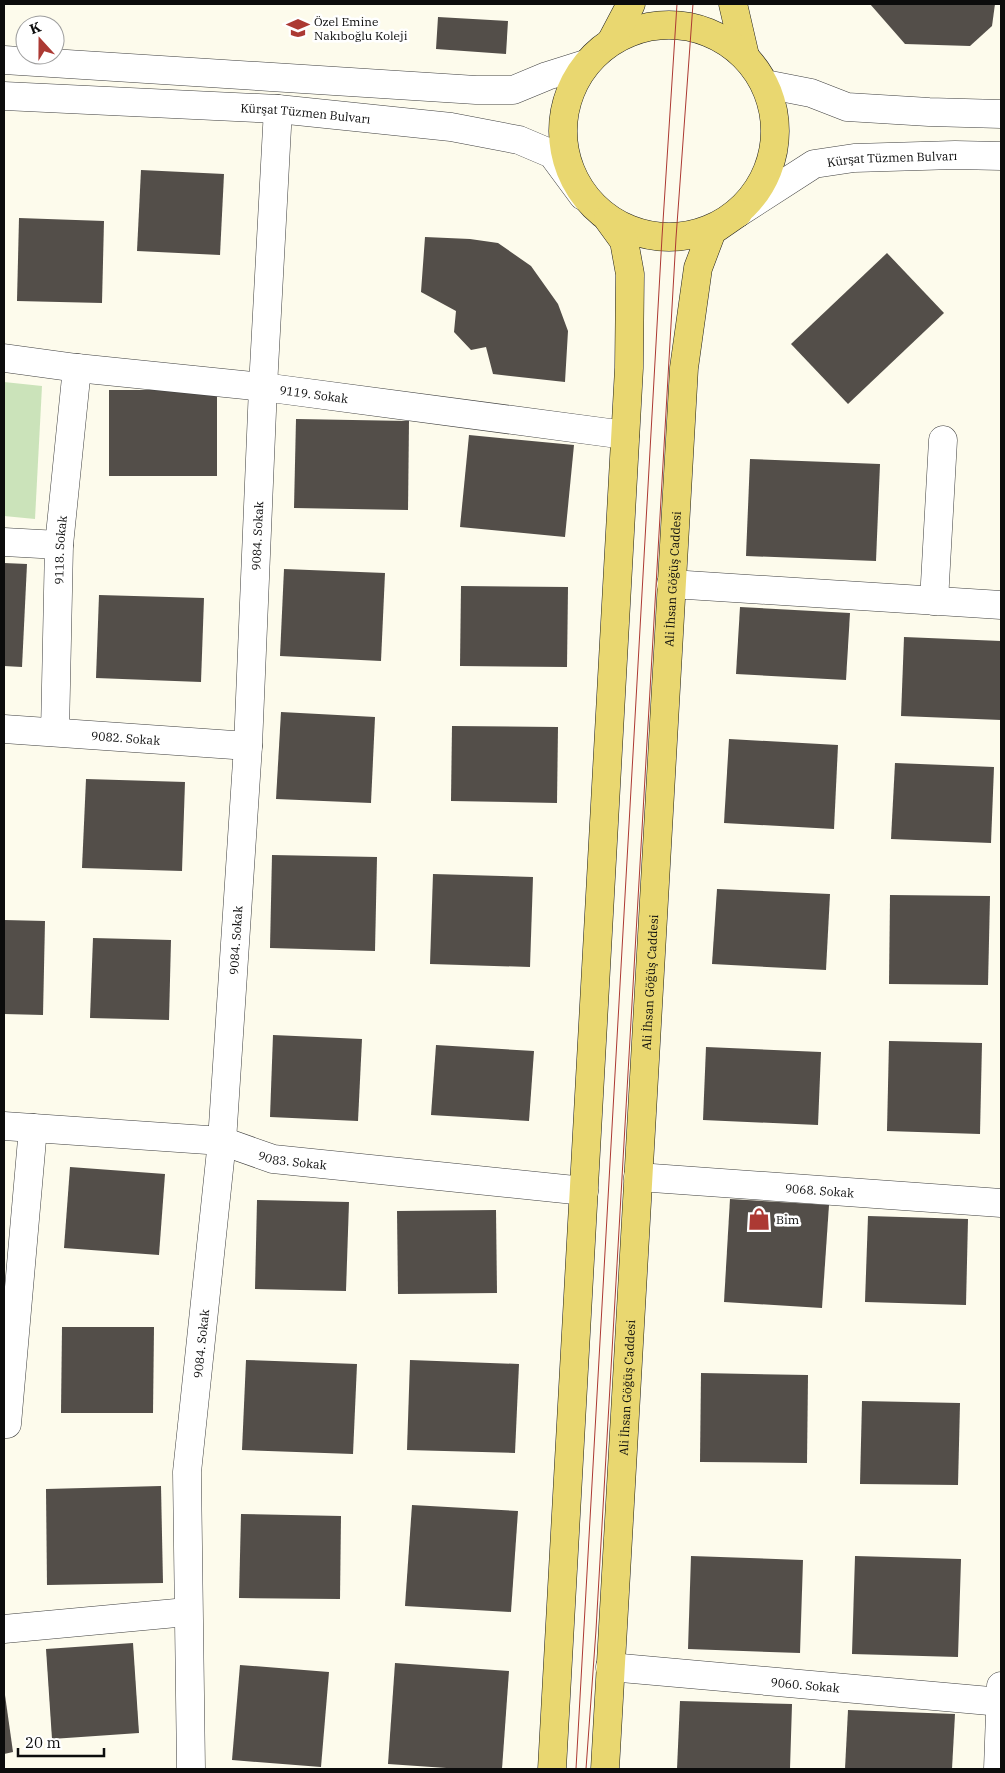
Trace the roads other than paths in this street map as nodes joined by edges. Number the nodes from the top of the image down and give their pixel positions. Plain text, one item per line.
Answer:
1 (631, 4) edge
2 (734, 4) edge
3 (612, 40) junction
4 (744, 56) junction
5 (4, 60) edge
6 (586, 64) junction
7 (766, 84) junction
8 (4, 96) edge
9 (278, 110) junction
10 (1001, 114) edge
11 (1001, 156) edge
12 (583, 196) junction
13 (738, 213) junction
14 (608, 219) junction
15 (4, 358) edge
16 (77, 368) junction
17 (263, 387) junction
18 (625, 435) junction
19 (943, 440) dead end
20 (4, 542) edge
21 (59, 545) junction
22 (671, 584) junction
23 (934, 601) junction
24 (1001, 605) edge
25 (4, 729) edge
26 (55, 732) junction
27 (248, 746) junction
28 (4, 1126) edge
29 (33, 1128) junction
30 (222, 1141) junction
31 (638, 1177) junction
32 (584, 1191) junction
33 (1001, 1203) edge
34 (4, 1424) edge
35 (187, 1612) junction
36 (4, 1629) edge
37 (610, 1667) junction
38 (1001, 1686) edge
39 (1001, 1702) edge
40 (190, 1769) edge
41 (552, 1769) edge
42 (605, 1769) edge
43 (998, 1769) edge

1 - 3 main road
2 - 4 main road
3 - 4 main road
3 - 6 main road
4 - 7 main road
5 - 6 street
6 - 12 main road
7 - 10 street
7 - 13 main road
8 - 9 street, Kürşat Tüzmen Bulvarı
9 - 12 street, Kürşat Tüzmen Bulvarı
9 - 17 street, 9084. Sokak
11 - 13 street, Kürşat Tüzmen Bulvarı
12 - 14 main road
13 - 14 main road
13 - 22 main road, Ali İhsan Göğüş Caddesi
14 - 18 main road
15 - 16 street, 9119. Sokak
16 - 17 street, 9119. Sokak
16 - 21 street, 9118. Sokak
17 - 18 street, 9119. Sokak
17 - 27 street, 9084. Sokak
18 - 32 main road
19 - 23 street
20 - 21 street
21 - 26 street, 9118. Sokak
22 - 23 street
22 - 31 main road, Ali İhsan Göğüş Caddesi
23 - 24 street
25 - 26 street, 9082. Sokak
26 - 27 street, 9082. Sokak
27 - 30 street, 9084. Sokak
28 - 29 street, 9083. Sokak
29 - 30 street, 9083. Sokak
29 - 34 street
30 - 32 street, 9083. Sokak
30 - 35 street, 9084. Sokak
31 - 33 street, 9068. Sokak
31 - 37 main road, Ali İhsan Göğüş Caddesi
32 - 41 main road
35 - 36 street
35 - 40 street, 9084. Sokak
37 - 39 street, 9060. Sokak
37 - 42 main road, Ali İhsan Göğüş Caddesi
38 - 39 street
39 - 43 street

